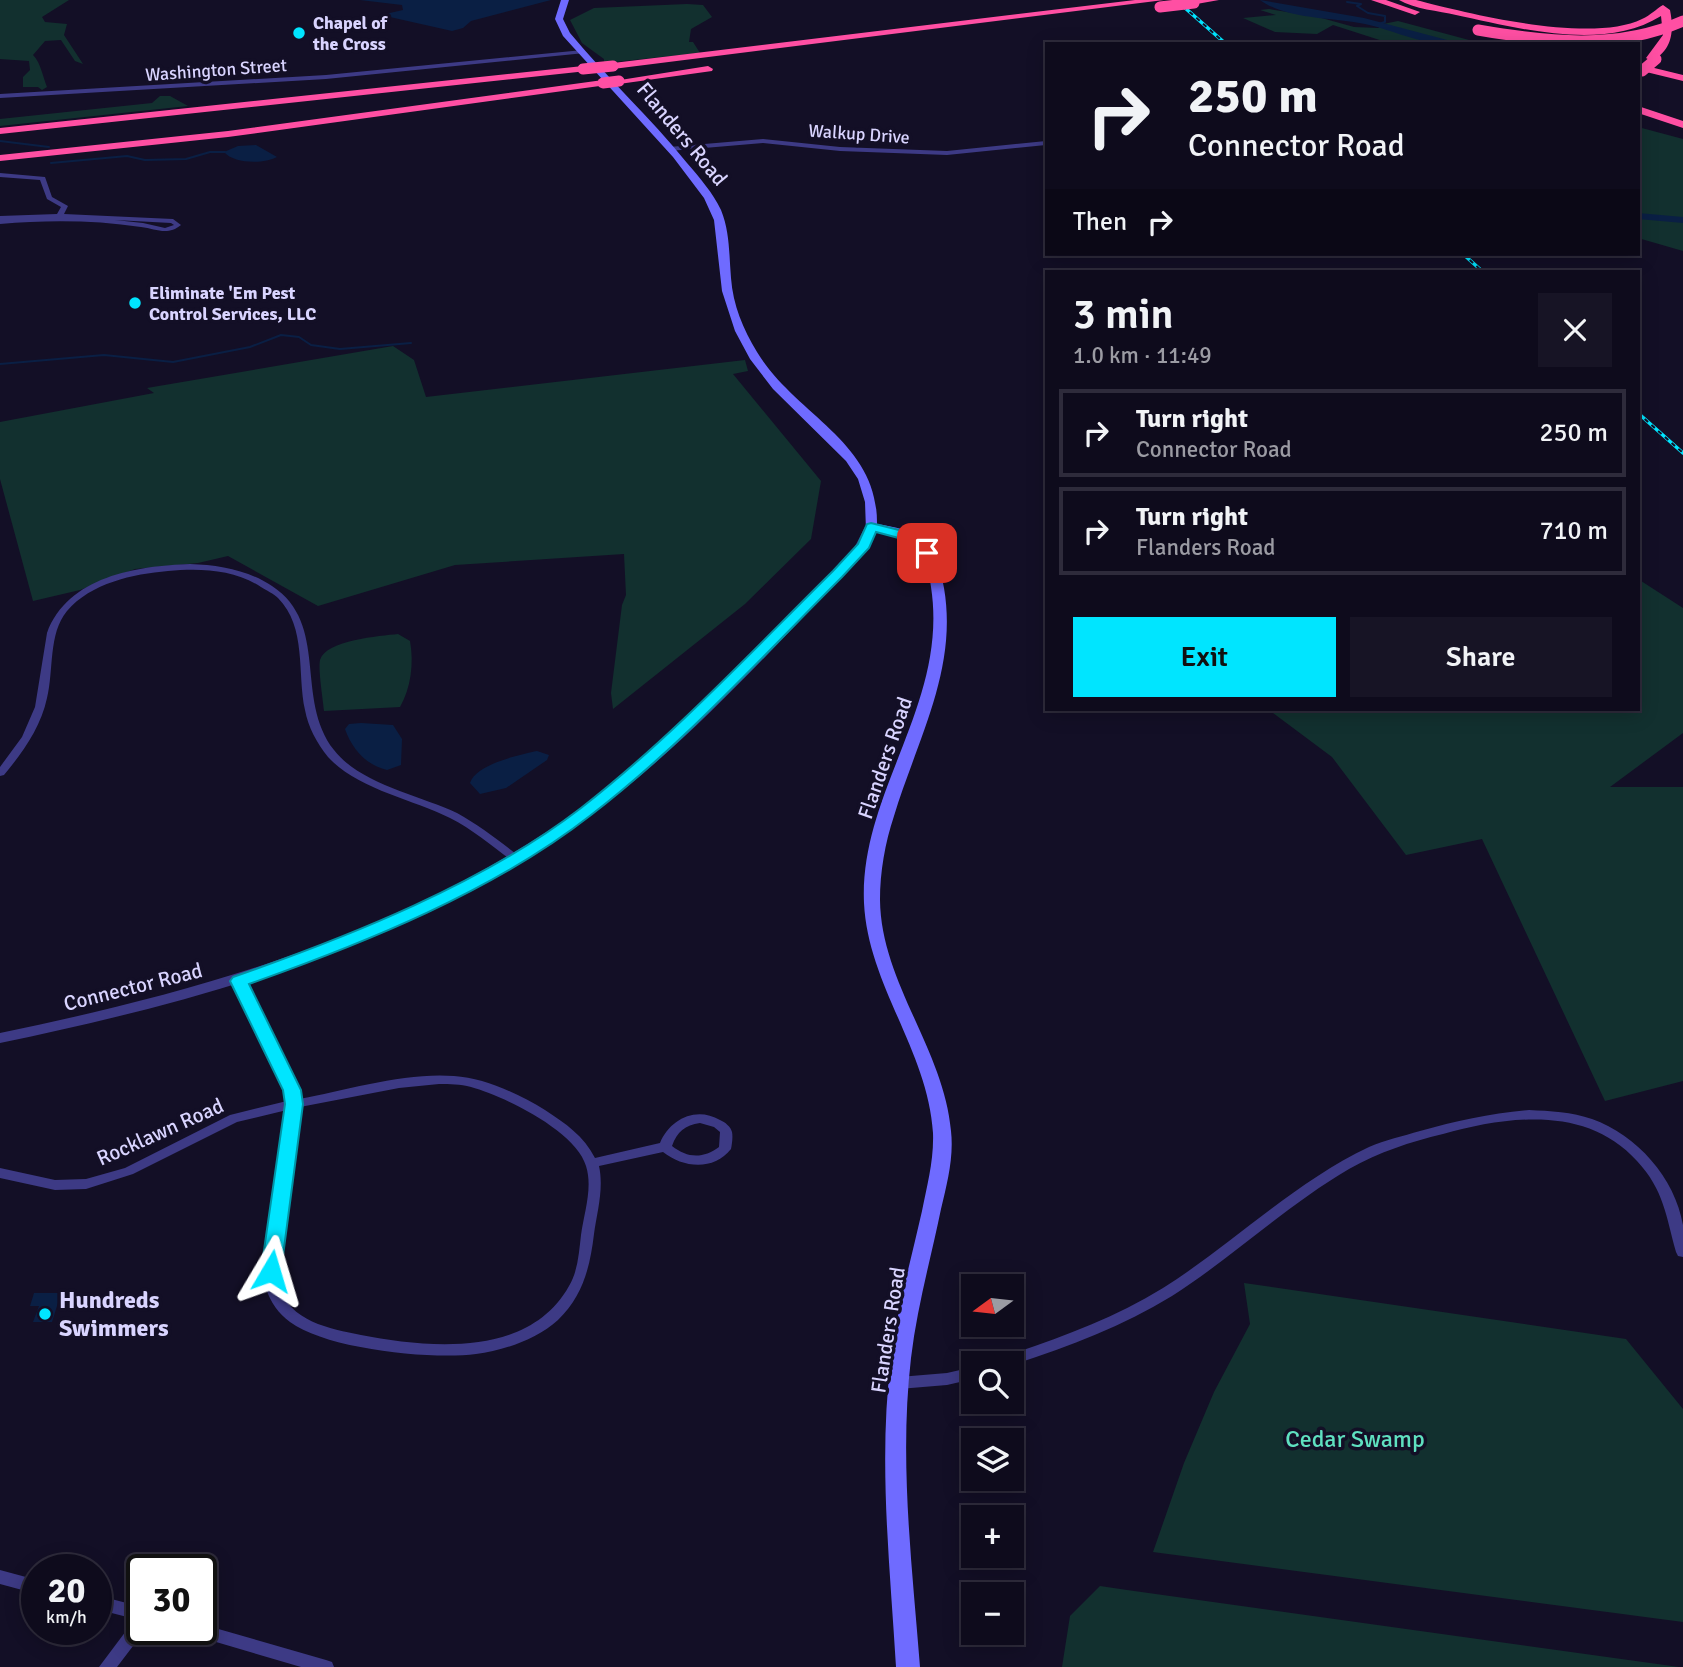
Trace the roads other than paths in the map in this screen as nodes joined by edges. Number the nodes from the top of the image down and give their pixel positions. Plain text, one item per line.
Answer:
1 (565, 0) edge
2 (1214, 0) edge
3 (1376, 0) edge
4 (1385, 0) edge
5 (1404, 0) edge
6 (1658, 0) edge
7 (1157, 3) edge
8 (1436, 8) junction
9 (1667, 8) edge
10 (1683, 21) edge
11 (1455, 24) dead end
12 (1683, 28) edge
13 (1474, 29) dead end
14 (1549, 42) edge
15 (1570, 42) edge
16 (578, 48) junction
17 (840, 51) dead end
18 (558, 53) junction
19 (1640, 59) edge
20 (721, 67) dead end
21 (1640, 68) edge
22 (1640, 69) edge
23 (1683, 70) edge
24 (1683, 77) edge
25 (0, 96) edge
26 (1640, 112) edge
27 (1683, 126) edge
28 (0, 131) edge
29 (1045, 143) edge
30 (669, 149) junction
31 (0, 158) edge
32 (0, 175) edge
33 (60, 218) junction
34 (0, 220) edge
35 (871, 527) junction
36 (0, 774) edge
37 (515, 858) junction
38 (239, 981) junction
39 (0, 1038) edge
40 (294, 1104) junction
41 (665, 1147) junction
42 (592, 1163) junction
43 (0, 1173) edge
44 (1683, 1252) edge
45 (1024, 1355) edge
46 (961, 1376) edge
47 (899, 1383) junction
48 (0, 1577) edge
49 (21, 1583) edge
50 (217, 1636) edge
51 (126, 1643) edge
52 (107, 1667) edge
53 (326, 1667) edge
54 (908, 1667) edge

1 - 16 main road, Flanders Road
2 - 7 highway, bridge
3 - 11 highway
4 - 14 highway
5 - 8 highway
6 - 9 highway
7 - 17 highway
7 - 28 highway, bridge
8 - 9 highway
8 - 15 highway
9 - 12 highway
9 - 21 highway, bridge
10 - 13 highway, bridge
16 - 18 street, Washington Street
16 - 18 street, Washington Street
16 - 30 main road, Flanders Road
18 - 25 street, Washington Street
19 - 23 highway
20 - 31 highway, bridge
22 - 24 highway
26 - 27 highway
29 - 30 street, Walkup Drive
30 - 35 main road, Flanders Road
32 - 33 street
33 - 33 street
33 - 34 street
35 - 37 street, Connector Road
35 - 47 main road, Flanders Road
36 - 37 street
37 - 38 street, Connector Road
38 - 39 street, Connector Road
38 - 40 street
40 - 42 street, Rocklawn Road
40 - 42 street
40 - 43 street, Rocklawn Road
41 - 41 street
41 - 42 street
44 - 45 street
46 - 47 street
47 - 54 main road, Flanders Road
48 - 49 street
50 - 53 street
51 - 52 street

